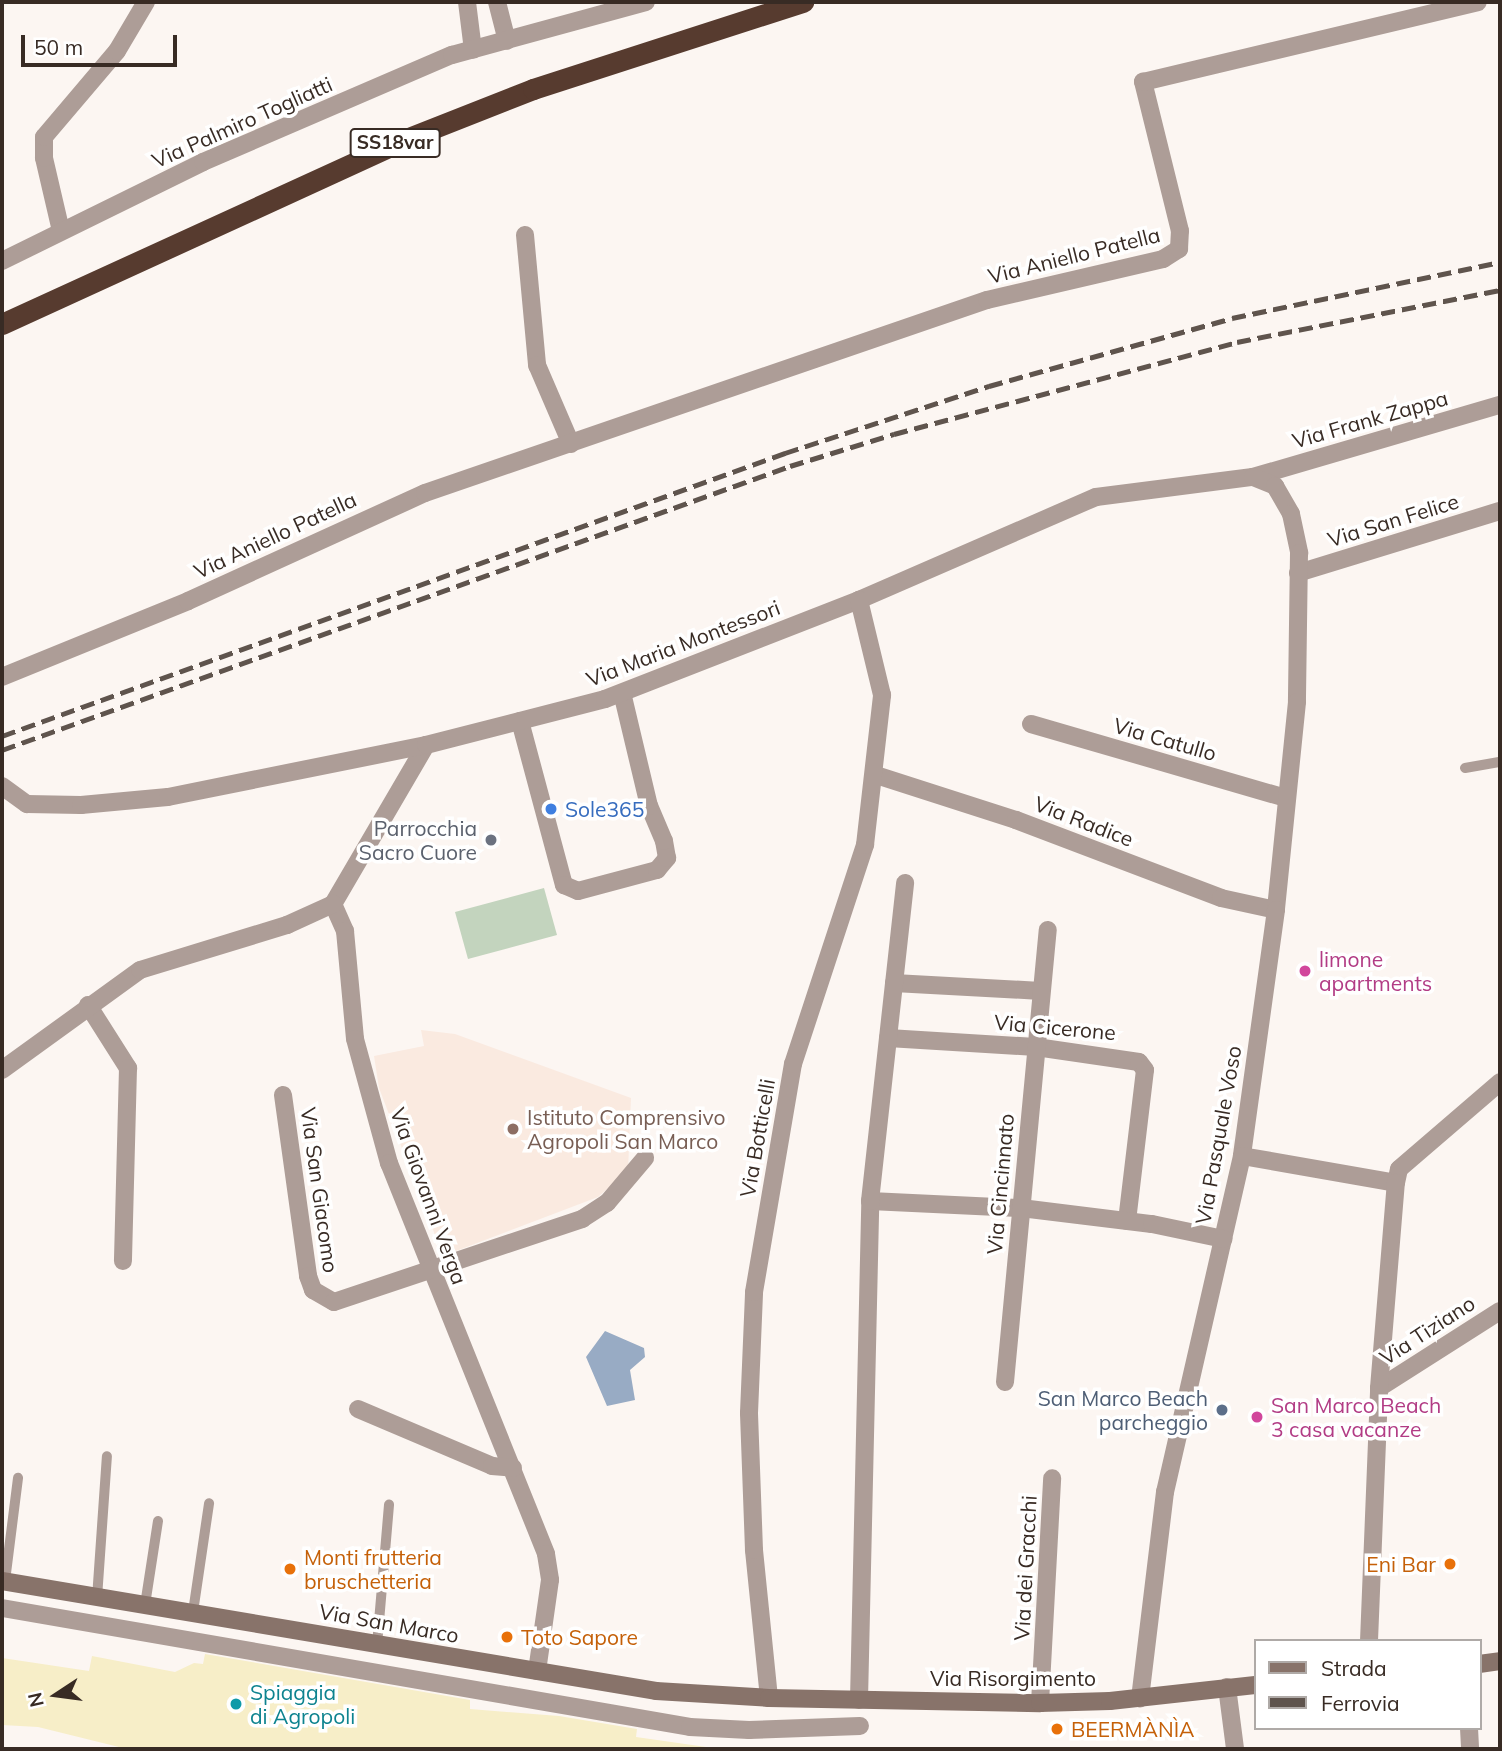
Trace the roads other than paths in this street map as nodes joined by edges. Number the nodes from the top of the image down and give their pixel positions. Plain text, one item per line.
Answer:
1 (146, 2) edge
2 (467, 2) edge
3 (497, 2) edge
4 (646, 2) edge
5 (803, 2) edge
6 (1478, 2) edge
7 (507, 41) junction
8 (473, 50) junction
9 (61, 232) junction
10 (525, 235) dead end
11 (2, 261) edge
12 (2, 324) edge
13 (1500, 405) edge
14 (571, 444) junction
15 (1253, 477) junction
16 (1500, 511) edge
17 (1298, 573) junction
18 (859, 600) junction
19 (2, 677) edge
20 (622, 693) junction
21 (520, 721) junction
22 (1031, 724) dead end
23 (426, 745) junction
24 (1500, 762) edge
25 (1465, 768) dead end
26 (876, 775) junction
27 (2, 786) edge
28 (1286, 798) junction
29 (905, 883) dead end
30 (334, 904) junction
31 (1276, 910) junction
32 (1048, 930) dead end
33 (894, 983) junction
34 (1041, 991) junction
35 (88, 1005) junction
36 (888, 1038) junction
37 (1036, 1047) junction
38 (2, 1070) edge
39 (1500, 1082) edge
40 (283, 1095) dead end
41 (1242, 1156) junction
42 (645, 1158) dead end
43 (1396, 1183) junction
44 (870, 1201) junction
45 (1021, 1208) junction
46 (1127, 1221) junction
47 (1223, 1239) junction
48 (123, 1261) dead end
49 (431, 1271) junction
50 (1500, 1311) edge
51 (1005, 1382) dead end
52 (1379, 1388) junction
53 (358, 1409) dead end
54 (107, 1456) dead end
55 (513, 1468) junction
56 (18, 1478) dead end
57 (1052, 1478) dead end
58 (209, 1503) dead end
59 (389, 1505) dead end
60 (158, 1521) dead end
61 (3, 1581) edge
62 (97, 1598) junction
63 (145, 1605) junction
64 (2, 1608) edge
65 (193, 1612) junction
66 (1368, 1639) edge
67 (377, 1645) junction
68 (1500, 1661) edge
69 (1481, 1664) edge
70 (537, 1671) junction
71 (1254, 1685) edge
72 (1227, 1687) junction
73 (769, 1698) junction
74 (1140, 1698) junction
75 (859, 1700) junction
76 (1040, 1703) junction
77 (860, 1726) dead end
78 (1469, 1730) edge
79 (1235, 1749) edge
80 (1470, 1749) edge

1 - 9 street
2 - 8 street
3 - 7 street
4 - 7 street, Via Palmiro Togliatti
5 - 12 highway, SS18var
6 - 14 street, Via Aniello Patella
7 - 8 street, Via Palmiro Togliatti
8 - 9 street, Via Palmiro Togliatti
9 - 11 street, Via Palmiro Togliatti
10 - 14 street
13 - 15 street, Via Frank Zappa
14 - 19 street, Via Aniello Patella
15 - 17 street
15 - 18 street, Via Maria Montessori
16 - 17 street, Via San Felice
17 - 28 street, Via Pasquale Voso
18 - 20 street, Via Maria Montessori
18 - 26 street, Via Botticelli
20 - 21 street, Via Maria Montessori
20 - 21 street
21 - 23 street, Via Maria Montessori
22 - 28 street, Via Catullo
23 - 27 street, Via Maria Montessori
23 - 30 street
24 - 25 lane
26 - 31 street, Via Radice
26 - 73 street, Via Botticelli
28 - 31 street, Via Pasquale Voso
29 - 33 street
30 - 35 street
30 - 49 street, Via Giovanni Verga
31 - 41 street, Via Pasquale Voso
32 - 34 street, Via Cincinnato
33 - 34 street
33 - 36 street
34 - 37 street, Via Cincinnato
35 - 38 street
35 - 48 street
36 - 37 street, Via Cicerone
36 - 44 street
37 - 45 street, Via Cincinnato
37 - 46 street, Via Cicerone
39 - 43 street
40 - 49 street, Via San Giacomo
41 - 43 street
41 - 47 street, Via Pasquale Voso
42 - 49 street
43 - 52 street
44 - 45 street
44 - 75 street
45 - 46 street
45 - 51 street, Via Cincinnato
46 - 47 street
47 - 74 street, Via Pasquale Voso
49 - 55 street, Via Giovanni Verga
50 - 52 street, Via Tiziano
52 - 66 street
53 - 55 street
54 - 62 lane
55 - 70 street, Via Giovanni Verga
56 - 61 lane
57 - 76 street, Via dei Gracchi
58 - 65 lane
59 - 67 lane
60 - 63 lane
61 - 62 main road, Via San Marco
62 - 63 main road, Via San Marco
63 - 65 main road, Via San Marco
64 - 77 street
65 - 67 main road, Via San Marco
67 - 70 main road, Via San Marco
68 - 69 main road
70 - 73 main road, Via San Marco
71 - 72 main road, Via Risorgimento
72 - 74 main road, Via Risorgimento
72 - 79 street
73 - 75 main road, Via Risorgimento
74 - 76 main road, Via Risorgimento
75 - 76 main road, Via Risorgimento
78 - 80 street

